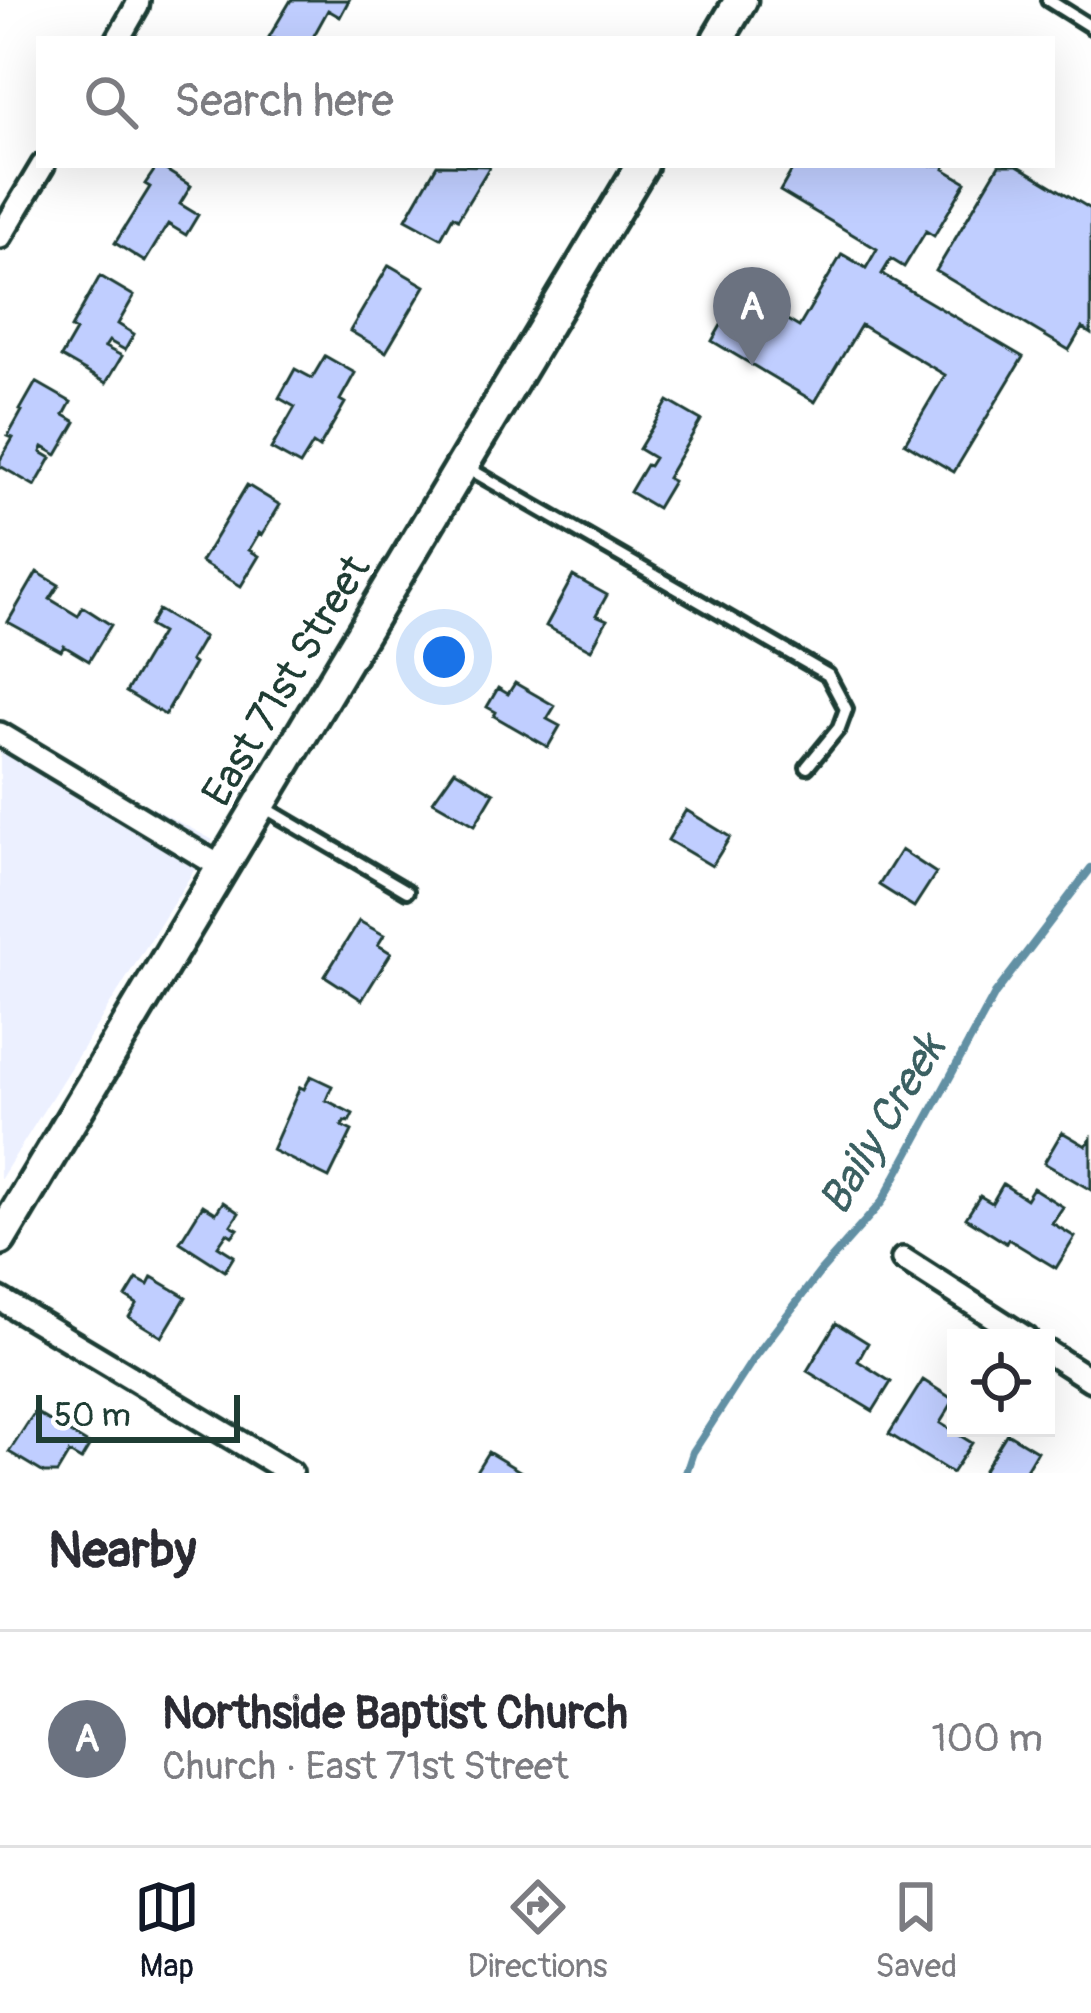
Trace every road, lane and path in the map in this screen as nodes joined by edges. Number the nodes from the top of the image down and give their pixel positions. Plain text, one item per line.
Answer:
1 (138, 0) edge
2 (741, 0) edge
3 (1048, 0) edge
4 (1091, 27) edge
5 (120, 36) edge
6 (720, 36) edge
7 (41, 168) edge
8 (640, 168) edge
9 (0, 237) edge
10 (463, 465) junction
11 (0, 734) edge
12 (807, 767) dead end
13 (259, 805) junction
14 (221, 867) junction
15 (407, 891) dead end
16 (0, 1239) edge
17 (903, 1259) dead end
18 (0, 1299) edge
19 (1012, 1329) edge
20 (1055, 1357) edge
21 (1091, 1380) edge
22 (291, 1473) edge

1 - 5 street
2 - 6 main road
3 - 4 lane
7 - 9 street
8 - 10 main road, East 71st Street
10 - 12 lane
10 - 13 main road, East 71st Street
11 - 14 street
13 - 14 main road, East 71st Street
13 - 15 lane
14 - 16 main road, East 71st Street
17 - 19 street
18 - 22 street
20 - 21 street

